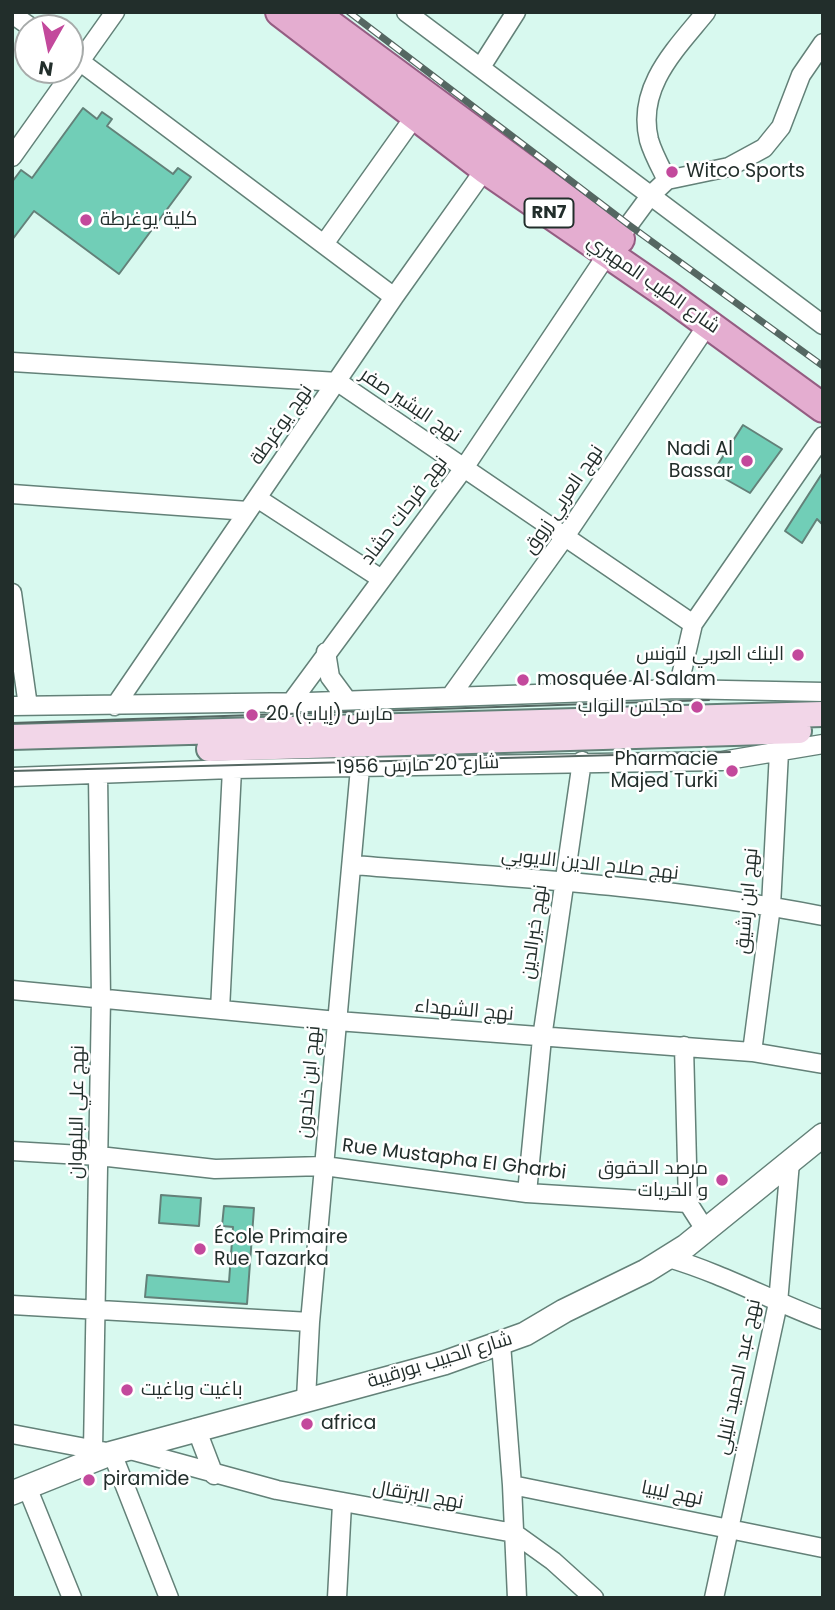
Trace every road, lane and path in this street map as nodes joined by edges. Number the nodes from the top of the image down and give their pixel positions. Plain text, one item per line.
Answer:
1 (115, 12) edge
2 (280, 12) edge
3 (313, 12) edge
4 (406, 12) edge
5 (516, 12) edge
6 (706, 12) edge
7 (823, 43) edge
8 (84, 47) edge
9 (84, 64) edge
10 (481, 66) junction
11 (58, 84) edge
12 (415, 116) junction
13 (12, 157) edge
14 (485, 169) junction
15 (667, 180) junction
16 (650, 195) junction
17 (324, 244) junction
18 (613, 246) junction
19 (394, 297) junction
20 (822, 323) edge
21 (708, 324) junction
22 (12, 362) edge
23 (338, 382) junction
24 (823, 388) edge
25 (823, 408) edge
26 (823, 436) edge
27 (464, 468) junction
28 (12, 494) edge
29 (253, 505) junction
30 (564, 538) junction
31 (380, 578) junction
32 (12, 593) edge
33 (693, 624) junction
34 (326, 652) junction
35 (678, 689) junction
36 (823, 692) edge
37 (450, 697) junction
38 (347, 701) junction
39 (292, 702) junction
40 (20, 706) edge
41 (115, 706) junction
42 (823, 714) edge
43 (823, 731) edge
44 (12, 737) edge
45 (264, 739) junction
46 (113, 742) junction
47 (823, 744) edge
48 (779, 752) junction
49 (12, 754) edge
50 (582, 761) junction
51 (360, 768) junction
52 (232, 769) junction
53 (98, 775) junction
54 (12, 777) edge
55 (352, 865) junction
56 (562, 881) junction
57 (771, 906) junction
58 (823, 916) edge
59 (12, 990) edge
60 (101, 998) junction
61 (220, 1010) junction
62 (337, 1021) junction
63 (542, 1038) junction
64 (684, 1046) junction
65 (752, 1052) junction
66 (823, 1064) edge
67 (823, 1135) edge
68 (12, 1151) edge
69 (99, 1156) junction
70 (790, 1162) junction
71 (324, 1166) junction
72 (527, 1193) junction
73 (688, 1203) junction
74 (706, 1231) junction
75 (669, 1258) junction
76 (778, 1303) junction
77 (12, 1306) edge
78 (96, 1308) junction
79 (823, 1320) edge
80 (310, 1322) junction
81 (501, 1344) junction
82 (306, 1399) junction
83 (196, 1428) junction
84 (12, 1434) edge
85 (111, 1451) junction
86 (214, 1475) junction
87 (512, 1485) junction
88 (20, 1490) edge
89 (342, 1504) junction
90 (728, 1527) junction
91 (514, 1533) junction
92 (823, 1548) edge
93 (72, 1598) edge
94 (169, 1598) edge
95 (337, 1598) edge
96 (517, 1598) edge
97 (594, 1598) edge
98 (714, 1598) edge

1 - 8 street
2 - 12 main road, شارع الطيب المهيري / RN7
3 - 18 main road, شارع الطيب المهيري / RN7
4 - 10 street
5 - 10 street
6 - 15 street
7 - 15 street
9 - 17 street
10 - 16 street
11 - 13 street
12 - 14 main road, شارع الطيب المهيري / RN7
12 - 17 street
14 - 18 main road, شارع الطيب المهيري / RN7
14 - 19 street, نهج يوغرطة
15 - 16 street, نهج فرحات حشاد
16 - 18 street, نهج فرحات حشاد
16 - 20 street
17 - 19 street
18 - 21 main road, شارع الطيب المهيري / RN7
18 - 24 main road, شارع الطيب المهيري / RN7
18 - 27 street, نهج فرحات حشاد
19 - 23 street, نهج يوغرطة
21 - 25 main road, شارع الطيب المهيري / RN7
21 - 30 street, نهج العربي زروق
22 - 23 street, نهج البشير صفر
23 - 27 street, نهج البشير صفر
23 - 29 street, نهج يوغرطة
26 - 33 street
27 - 30 street, نهج البشير صفر
27 - 31 street, نهج فرحات حشاد
28 - 29 street
29 - 31 street
29 - 41 street, نهج يوغرطة
30 - 33 street, نهج البشير صفر
30 - 37 street, نهج العربي زروق
31 - 34 street, نهج فرحات حشاد
32 - 40 street
33 - 35 street
34 - 38 street
34 - 39 street, نهج فرحات حشاد
35 - 36 street
35 - 37 street
37 - 38 street
38 - 39 street
39 - 41 street
39 - 45 street, نهج فرحات حشاد
40 - 41 street
42 - 45 main road, شارع 20 مارس 1956
43 - 45 main road, شارع 20 مارس 1956
44 - 46 main road, شارع 20 مارس 1956
45 - 46 main road, شارع 20 مارس 1956
46 - 49 main road, شارع 20 مارس 1956
47 - 48 street, شارع 20 مارس 1956
48 - 50 street, شارع 20 مارس 1956
48 - 57 street, نهج ابن رشيق
50 - 51 street, شارع 20 مارس 1956
50 - 56 street, نهج خيرالدين
51 - 52 street, شارع 20 مارس 1956
51 - 55 street, نهج ابن خلدون
52 - 53 street, شارع 20 مارس 1956
52 - 61 street
53 - 54 street, شارع 20 مارس 1956
53 - 60 street, نهج علي البلهوان
55 - 56 street, نهج صلاح الدين الايوبي
55 - 62 street, نهج ابن خلدون
56 - 57 street, نهج صلاح الدين الايوبي
56 - 63 street, نهج خيرالدين
57 - 58 street, نهج صلاح الدين الايوبي
57 - 65 street, نهج ابن رشيق
59 - 60 street, نهج الشهداء
60 - 61 street, نهج الشهداء
60 - 69 street, نهج علي البلهوان
61 - 62 street, نهج الشهداء
62 - 63 street, نهج الشهداء
62 - 71 street, نهج ابن خلدون
63 - 64 street, نهج الشهداء
63 - 72 street, نهج خيرالدين
64 - 65 street, نهج الشهداء
64 - 73 street
65 - 66 street, نهج الشهداء
67 - 70 street, شارع الحبيب بورقيبة
68 - 69 street, Rue Mustapha El Gharbi
69 - 71 street, Rue Mustapha El Gharbi
69 - 78 street, نهج علي البلهوان
70 - 74 street, شارع الحبيب بورقيبة
70 - 76 street, نهج عبد الحميد تليلي
71 - 72 street, Rue Mustapha El Gharbi
71 - 80 street, نهج ابن خلدون
72 - 73 street, Rue Mustapha El Gharbi
73 - 74 street
74 - 75 street, شارع الحبيب بورقيبة
75 - 76 street
75 - 81 street, شارع الحبيب بورقيبة
76 - 79 street
76 - 90 street, نهج عبد الحميد تليلي
77 - 78 street
78 - 80 street
78 - 85 street, نهج علي البلهوان
80 - 82 street, نهج ابن خلدون
81 - 82 street, شارع الحبيب بورقيبة
81 - 87 street
82 - 83 street, شارع الحبيب بورقيبة
83 - 85 street, شارع الحبيب بورقيبة
83 - 86 street
84 - 85 street, نهج البرتقال
85 - 86 street, نهج البرتقال
85 - 88 street, شارع الحبيب بورقيبة
85 - 94 street
86 - 89 street, نهج البرتقال
87 - 90 street, نهج ليبيا
87 - 91 street
88 - 93 street
89 - 91 street, نهج البرتقال
89 - 95 street
90 - 92 street, نهج ليبيا
90 - 98 street, نهج عبد الحميد تليلي
91 - 96 street
91 - 97 street, نهج البرتقال

